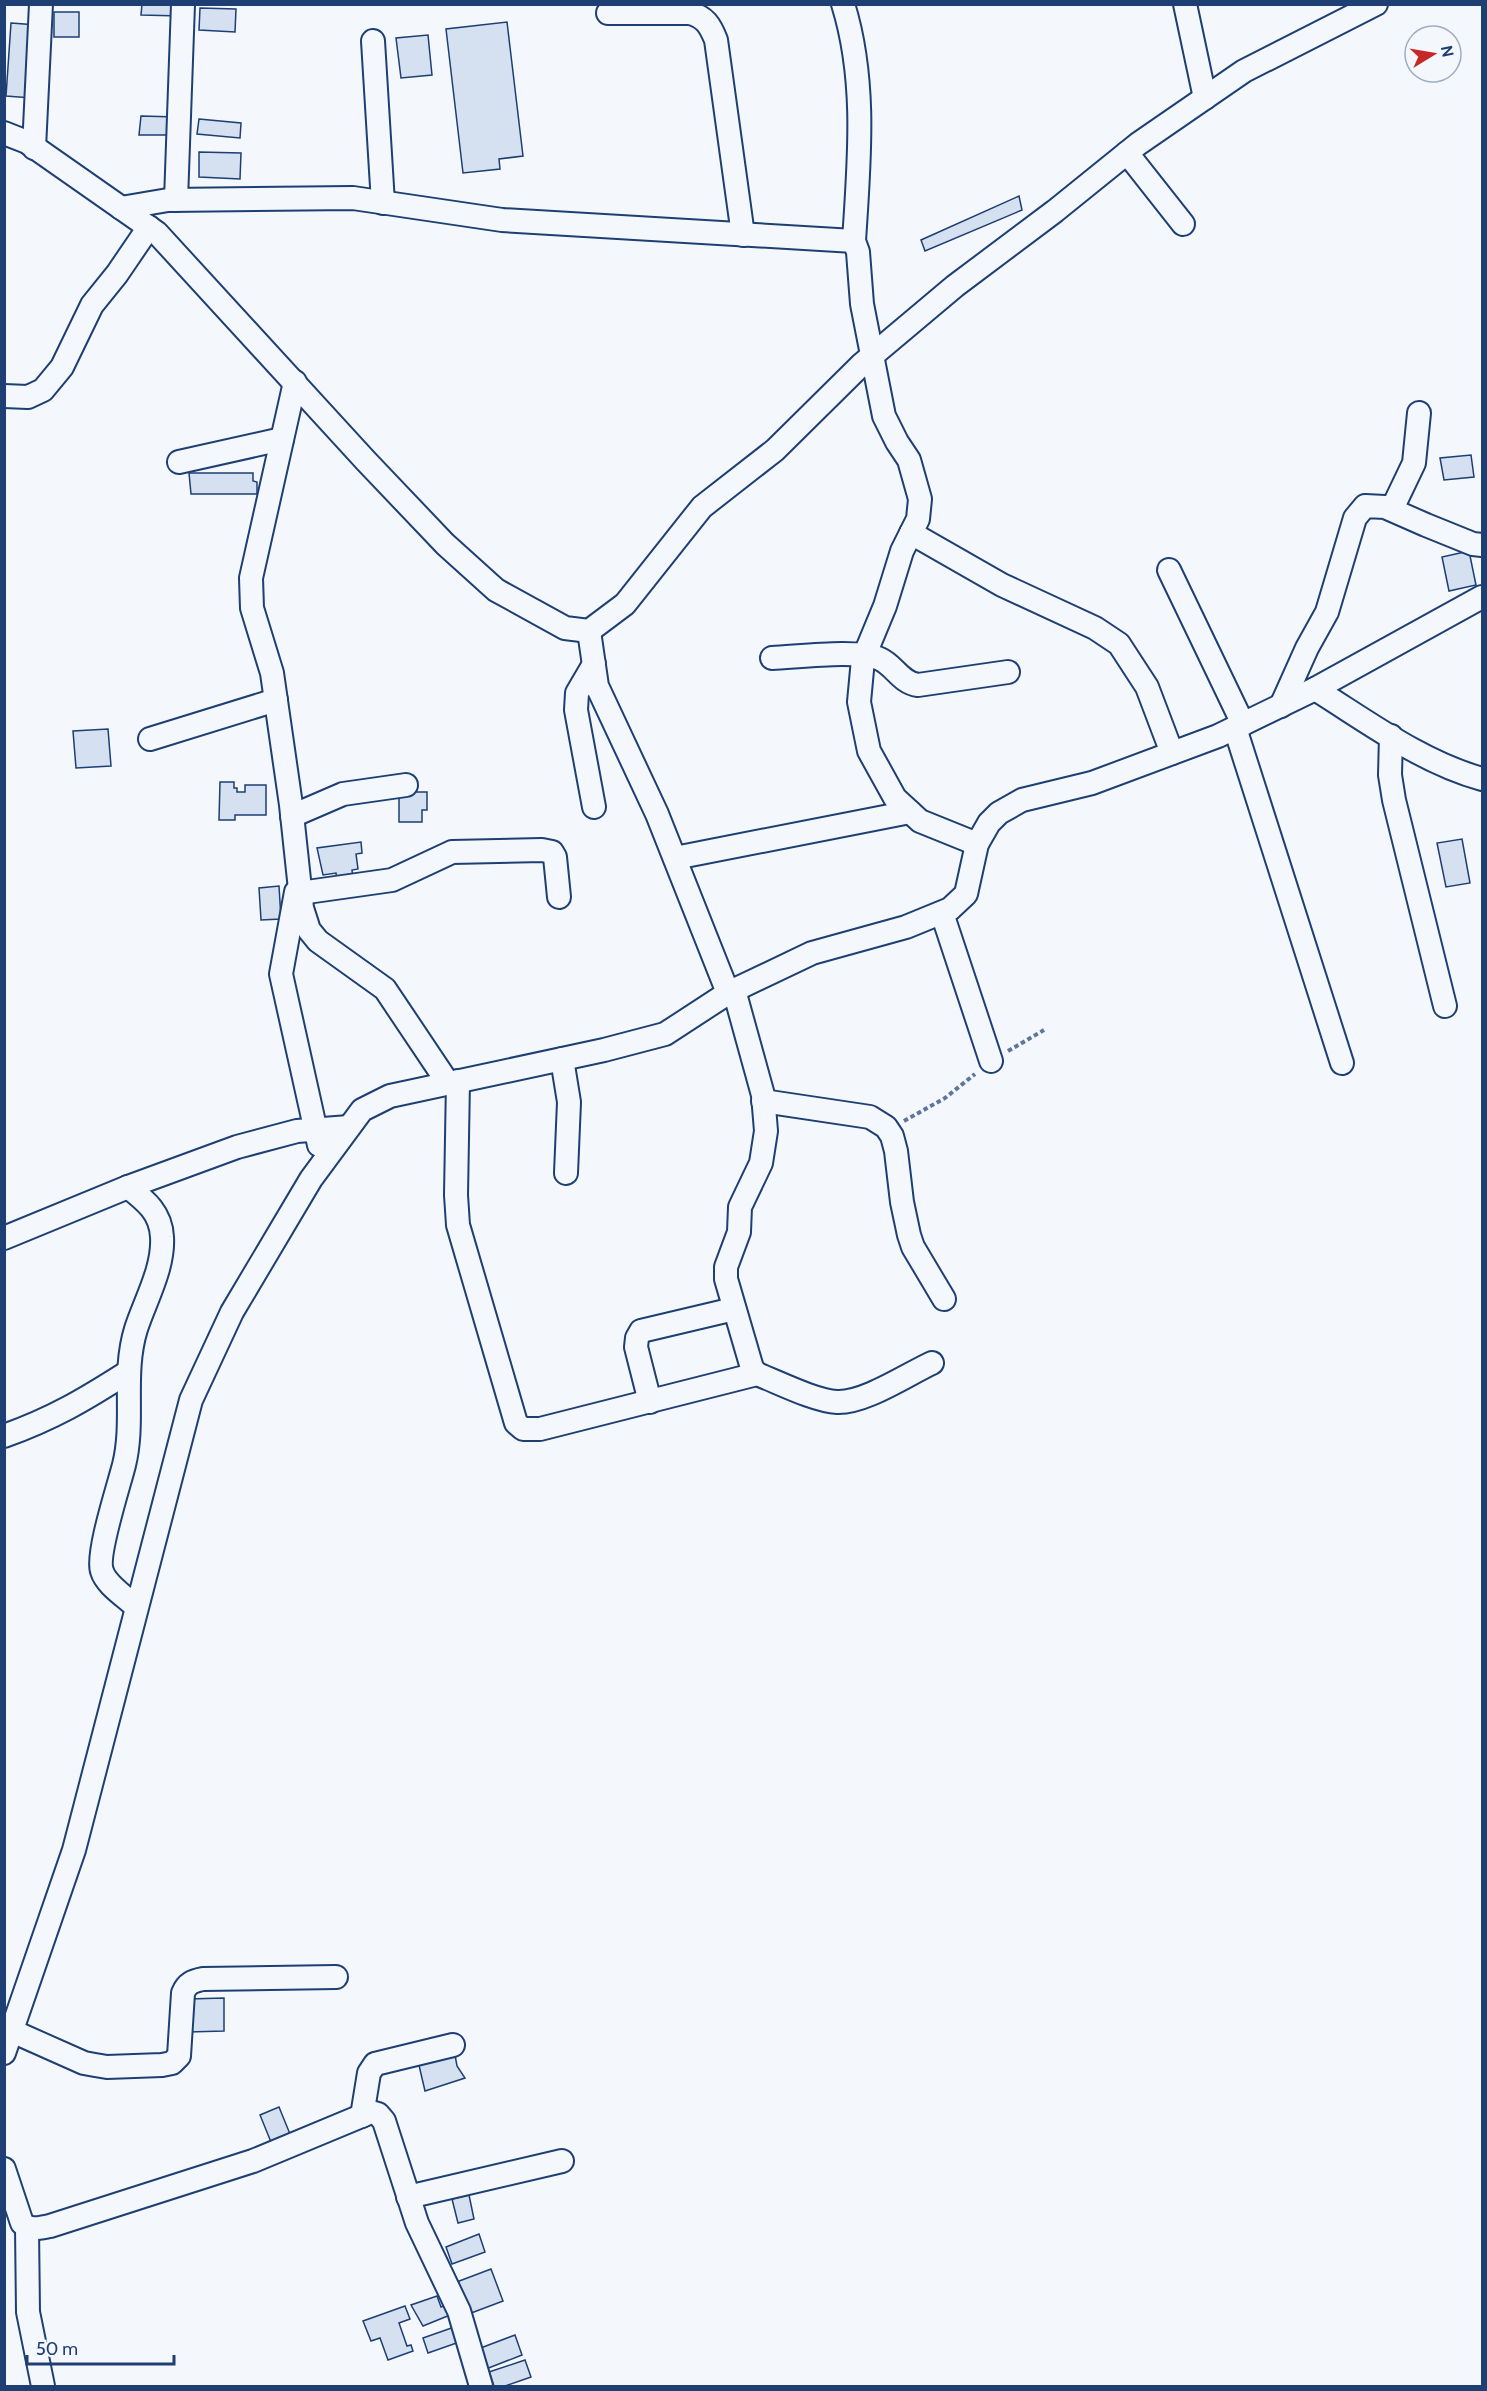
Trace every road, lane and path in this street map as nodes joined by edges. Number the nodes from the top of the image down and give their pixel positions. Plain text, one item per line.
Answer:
1 (41, 4) edge
2 (183, 4) edge
3 (843, 4) edge
4 (1185, 4) edge
5 (1376, 4) edge
6 (608, 13) dead end
7 (373, 41) dead end
8 (1205, 98) junction
9 (4, 133) edge
10 (34, 148) junction
11 (1127, 153) junction
12 (176, 200) junction
13 (383, 203) junction
14 (120, 208) junction
15 (1183, 224) dead end
16 (148, 228) junction
17 (743, 235) junction
18 (854, 241) junction
19 (873, 354) junction
20 (295, 382) junction
21 (4, 396) edge
22 (1419, 413) dead end
23 (282, 439) junction
24 (179, 462) dead end
25 (1392, 509) junction
26 (911, 533) junction
27 (1482, 545) edge
28 (1169, 570) dead end
29 (1482, 597) edge
30 (590, 630) junction
31 (865, 655) junction
32 (772, 657) dead end
33 (594, 664) junction
34 (1008, 672) dead end
35 (1315, 689) junction
36 (276, 700) junction
37 (1281, 705) junction
38 (1239, 726) junction
39 (1391, 736) junction
40 (150, 739) dead end
41 (1172, 753) junction
42 (1482, 779) edge
43 (406, 785) dead end
44 (594, 807) dead end
45 (910, 812) junction
46 (292, 816) junction
47 (977, 844) junction
48 (675, 858) junction
49 (299, 885) junction
50 (559, 897) dead end
51 (942, 913) junction
52 (731, 992) junction
53 (1445, 1006) dead end
54 (1044, 1030) dead end
55 (562, 1059) junction
56 (991, 1061) junction
57 (1342, 1063) dead end
58 (453, 1082) junction
59 (764, 1101) junction
60 (349, 1127) junction
61 (316, 1130) junction
62 (889, 1131) junction
63 (322, 1164) junction
64 (566, 1173) dead end
65 (128, 1187) junction
66 (4, 1238) edge
67 (944, 1299) dead end
68 (734, 1309) junction
69 (932, 1363) dead end
70 (128, 1372) junction
71 (757, 1374) junction
72 (650, 1401) junction
73 (4, 1436) edge
74 (136, 1607) junction
75 (336, 1977) dead end
76 (11, 2022) edge
77 (453, 2045) dead end
78 (4, 2053) edge
79 (362, 2116) junction
80 (562, 2161) dead end
81 (4, 2169) edge
82 (408, 2197) junction
83 (27, 2228) junction
84 (43, 2386) edge
85 (481, 2386) edge

1 - 10 street
2 - 12 street
3 - 18 street
4 - 8 street
5 - 8 street
6 - 17 street
7 - 13 street
8 - 11 street
9 - 10 street
10 - 14 street
11 - 15 street
11 - 19 street
12 - 13 street
12 - 14 street
13 - 17 street
14 - 16 street
16 - 20 street
16 - 21 street
17 - 18 street
18 - 19 street
19 - 26 street
19 - 30 street
20 - 23 street
20 - 30 street
22 - 25 street
23 - 24 street
23 - 36 street
25 - 27 street
25 - 37 street
26 - 31 street
26 - 41 street
28 - 38 street
29 - 35 street
30 - 33 street
31 - 32 street
31 - 34 street
31 - 45 street
33 - 44 street
33 - 48 street
35 - 37 street
35 - 39 street
36 - 40 street
36 - 46 street
37 - 38 street
38 - 41 street
38 - 57 street
39 - 42 street
39 - 53 street
41 - 47 street
43 - 46 street
45 - 47 street
45 - 48 street
46 - 49 street
47 - 51 street
48 - 52 street
49 - 50 street
49 - 58 street
49 - 61 street
51 - 52 street
51 - 56 street
52 - 55 street
52 - 59 street
54 - 56 path
55 - 58 street
55 - 64 street
56 - 62 path
58 - 60 street
58 - 72 street
59 - 62 street
59 - 68 street
60 - 61 street
60 - 63 street
61 - 63 street
61 - 65 street
62 - 67 street
63 - 74 street
65 - 66 street
65 - 70 street
68 - 71 street
68 - 72 street
69 - 71 street
70 - 73 street
70 - 74 street
71 - 72 street
74 - 76 street
75 - 76 street
76 - 78 street
77 - 79 street
79 - 82 street
79 - 83 street
80 - 82 street
81 - 83 street
82 - 85 street
83 - 84 street

